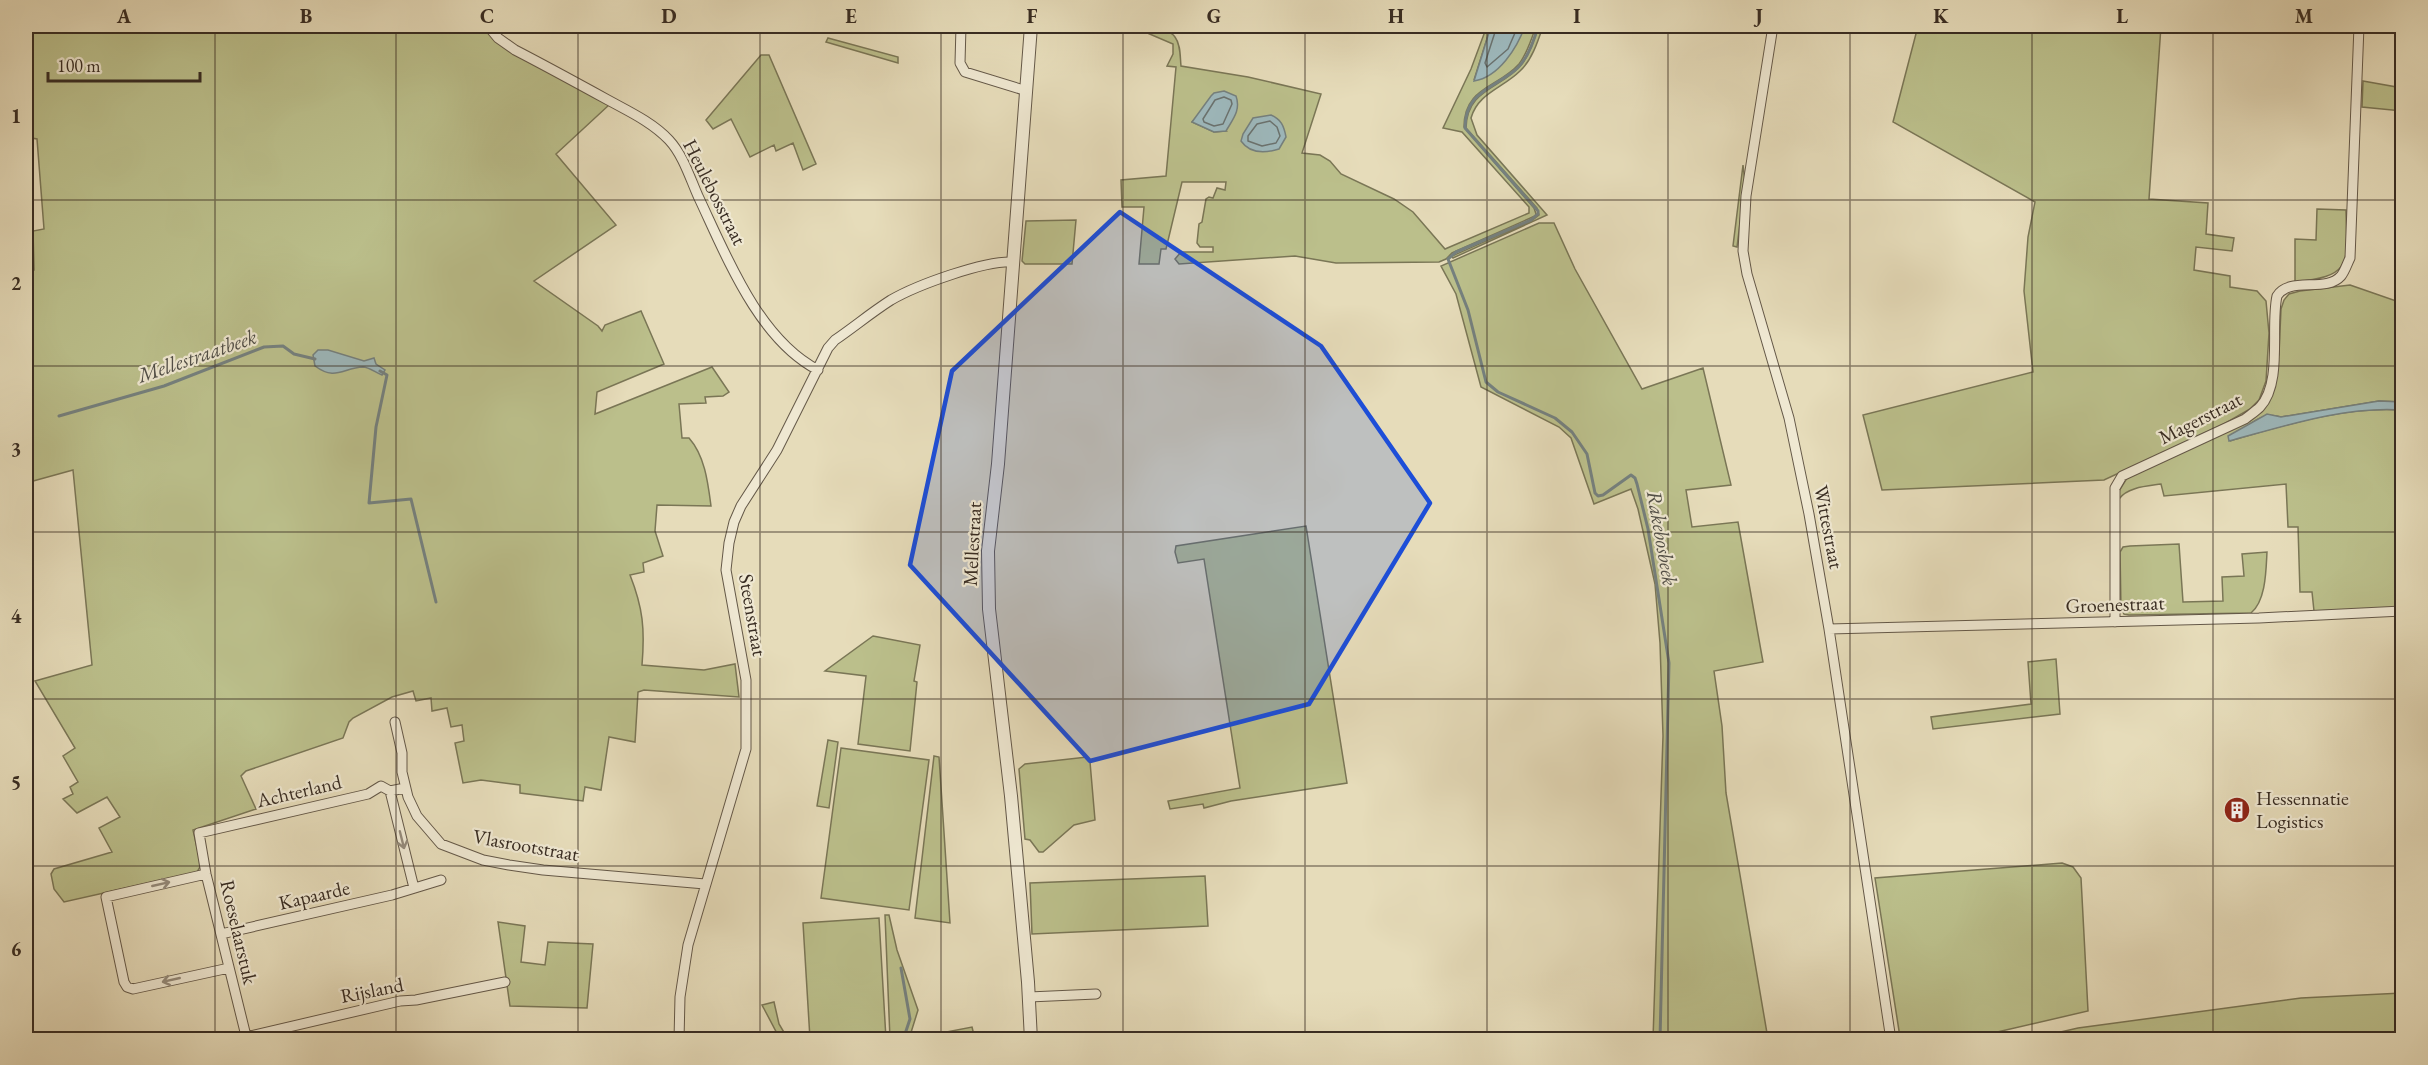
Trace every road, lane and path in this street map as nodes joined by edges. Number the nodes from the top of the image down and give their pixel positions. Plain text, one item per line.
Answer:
1 (488, 26) edge
2 (961, 26) edge
3 (1031, 26) edge
4 (1773, 26) edge
5 (2359, 26) edge
6 (1027, 92) junction
7 (1014, 262) junction
8 (818, 370) junction
9 (2403, 611) edge
10 (2115, 622) junction
11 (1829, 629) junction
12 (394, 722) dead end
13 (405, 788) junction
14 (390, 791) junction
15 (199, 833) joint
16 (206, 874) junction
17 (441, 880) dead end
18 (705, 884) junction
19 (414, 888) junction
20 (221, 934) junction
21 (229, 968) junction
22 (505, 981) dead end
23 (1096, 994) dead end
24 (1029, 997) junction
25 (246, 1038) edge
26 (679, 1040) edge
27 (1031, 1040) edge
28 (1891, 1040) edge

1 - 8 street, Heulebosstraat
2 - 6 street
3 - 6 street, Mellestraat
4 - 11 street, Wittestraat
5 - 10 street, Magerstraat
6 - 7 street, Mellestraat
7 - 8 street, Steenstraat
7 - 24 street, Mellestraat
8 - 18 street, Steenstraat
9 - 10 street, Groenestraat
10 - 11 street, Groenestraat
11 - 28 street, Wittestraat
12 - 13 street, Vlasrootstraat
13 - 14 street, Achterland
13 - 18 street, Vlasrootstraat
14 - 15 street, Achterland
14 -> 19 street
15 - 16 street, Roeselaarstuk
16 - 20 street, Roeselaarstuk
21 -> 16 street
17 - 19 street, Kapaarde
18 - 26 street, Steenstraat
19 - 20 street, Kapaarde
20 - 21 street, Roeselaarstuk
21 - 25 street, Roeselaarstuk
22 - 25 street, Rijsland
23 - 24 street
24 - 27 street, Mellestraat

